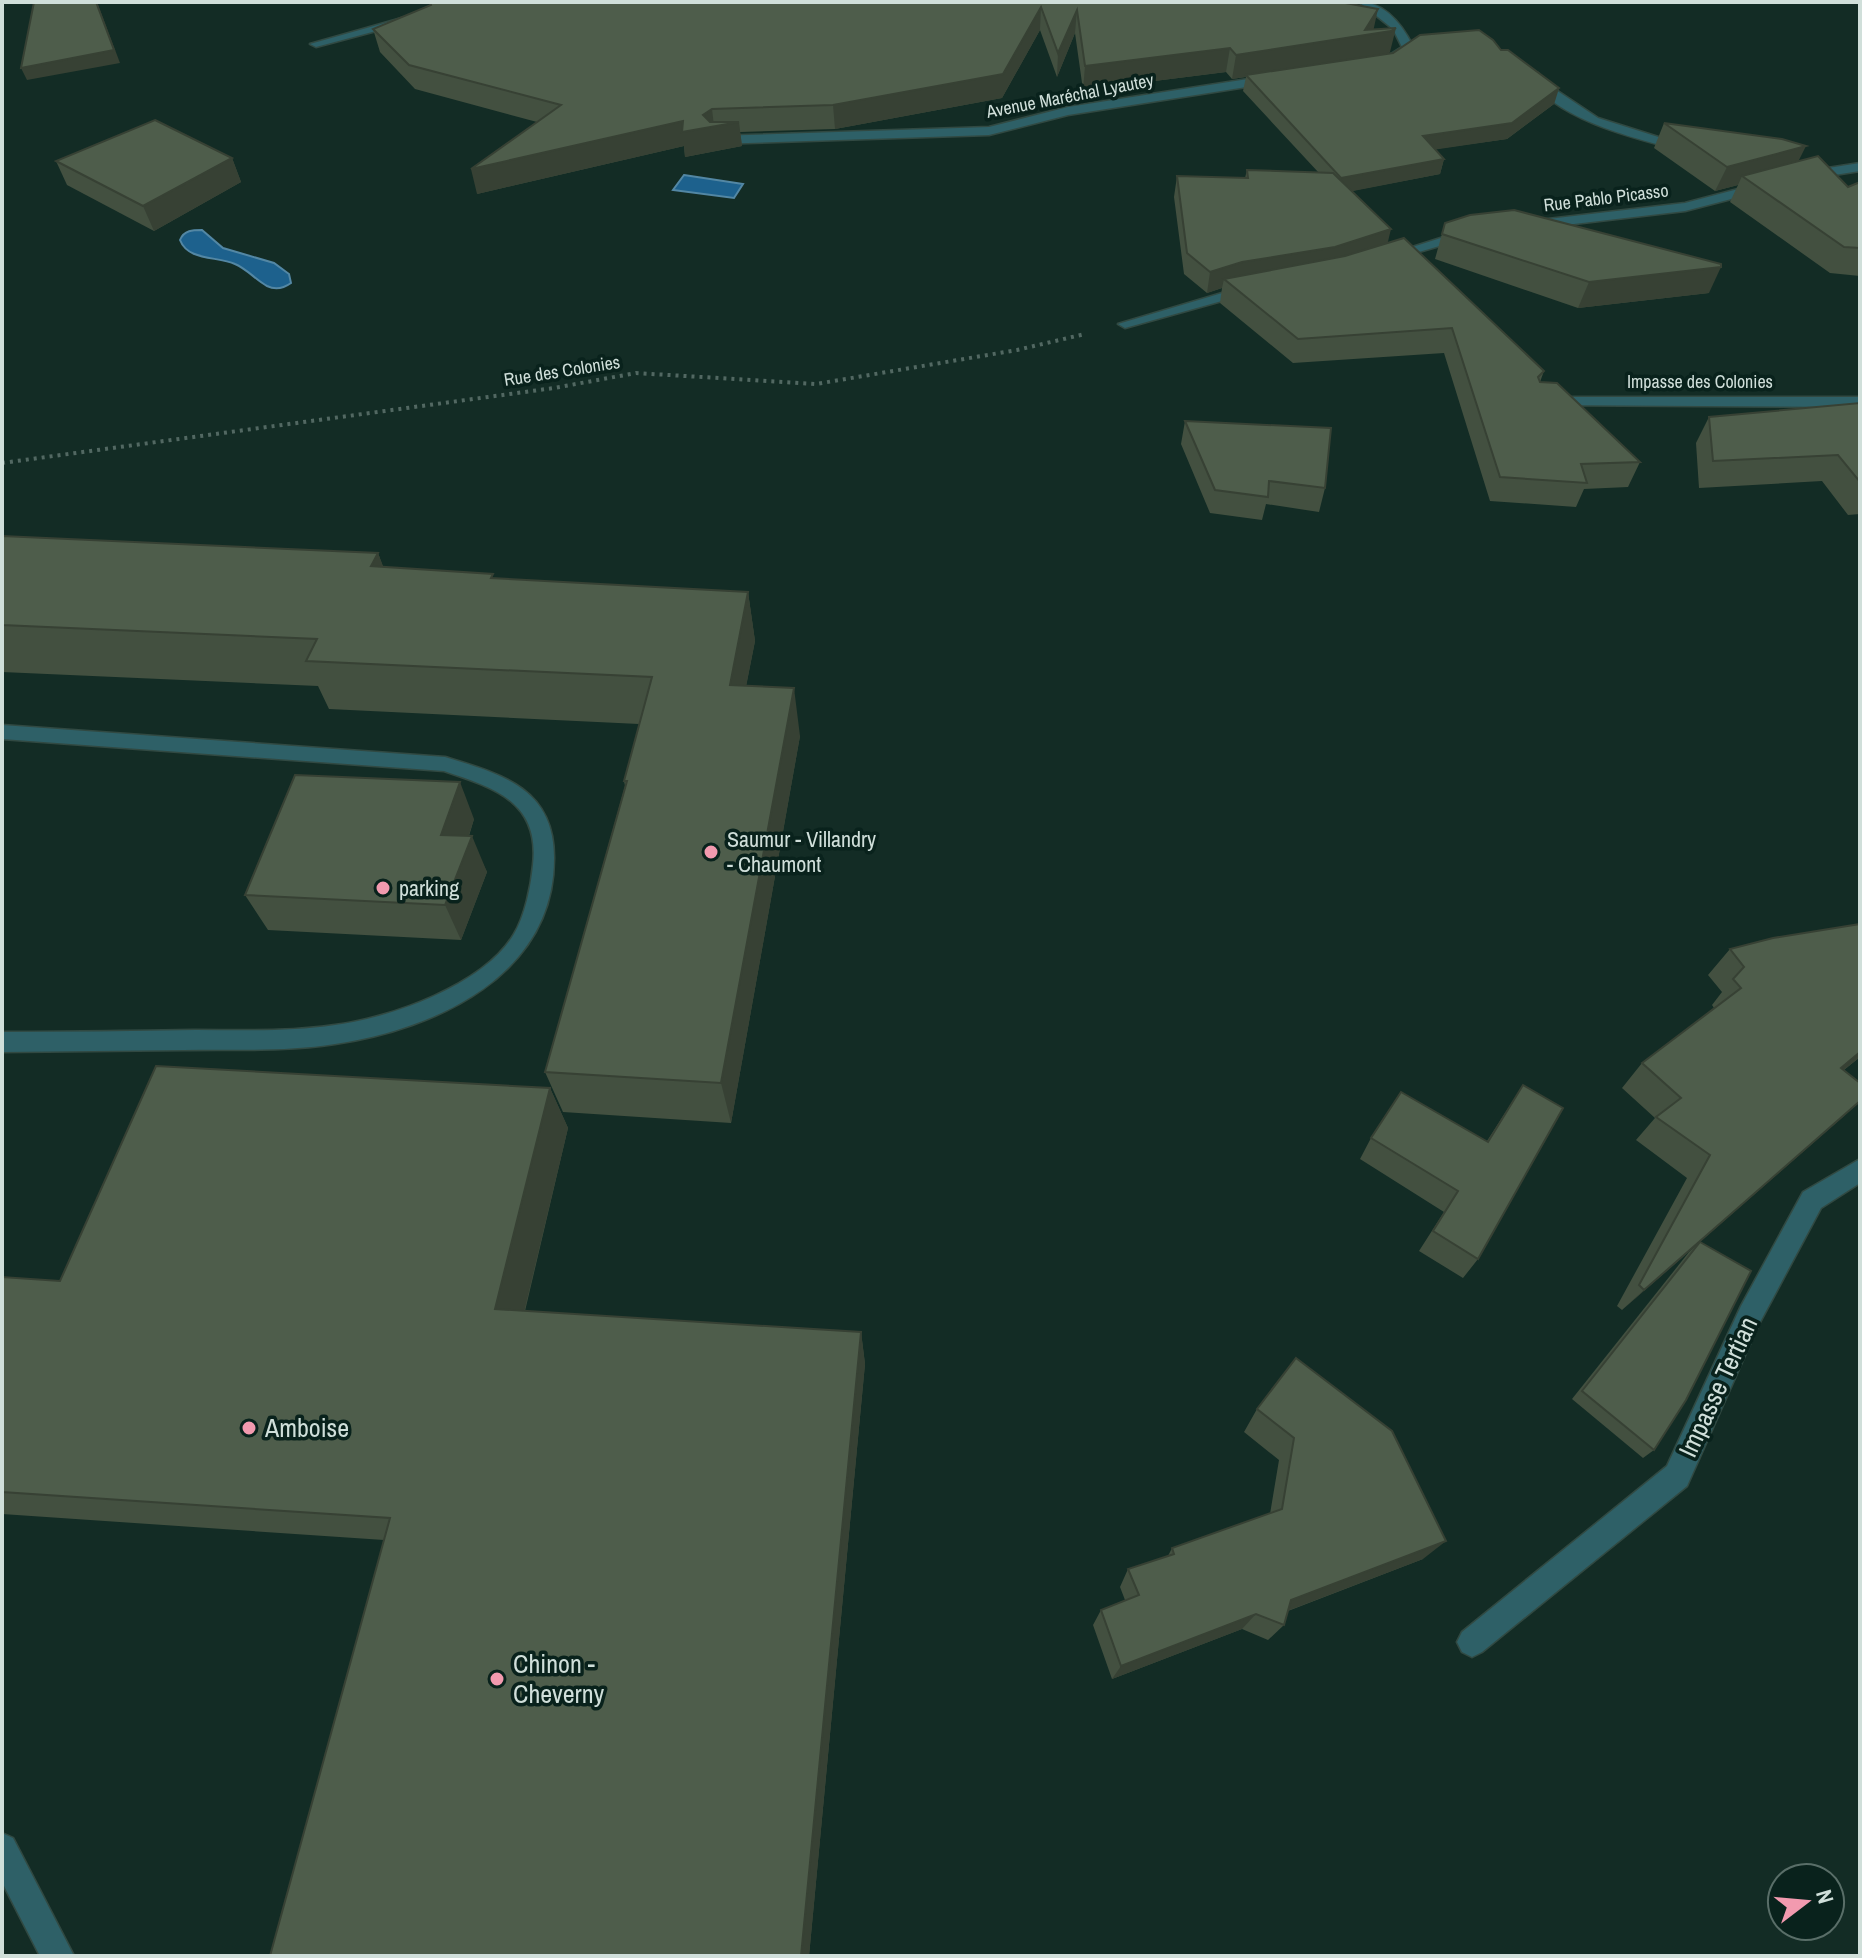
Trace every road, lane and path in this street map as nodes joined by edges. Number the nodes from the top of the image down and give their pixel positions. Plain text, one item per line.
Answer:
1 (1365, 2) edge
2 (418, 17) edge
3 (316, 44) dead end
4 (1374, 64) edge
5 (1531, 72) edge
6 (1282, 78) edge
7 (715, 140) edge
8 (1698, 149) edge
9 (1796, 163) edge
10 (1860, 167) edge
11 (1819, 171) junction
12 (1789, 179) edge
13 (1774, 183) edge
14 (1519, 227) edge
15 (1489, 230) edge
16 (1375, 261) edge
17 (1270, 285) edge
18 (1125, 324) joint
19 (1539, 402) edge
20 (1860, 402) edge
21 (2, 463) edge
22 (2, 732) edge
23 (2, 1042) edge
24 (1860, 1170) edge
25 (1472, 1642) dead end
26 (2, 1849) edge
27 (58, 1956) edge

1 - 4 street
2 - 3 street
5 - 8 street
6 - 7 street, Avenue Maréchal Lyautey
9 - 11 street
10 - 11 street
11 - 12 street
13 - 14 street, Rue Pablo Picasso
15 - 16 street
17 - 18 street
18 - 21 path, Rue des Colonies
19 - 20 street, Impasse des Colonies
22 - 23 street
24 - 25 street, Impasse Tertian
26 - 27 street

